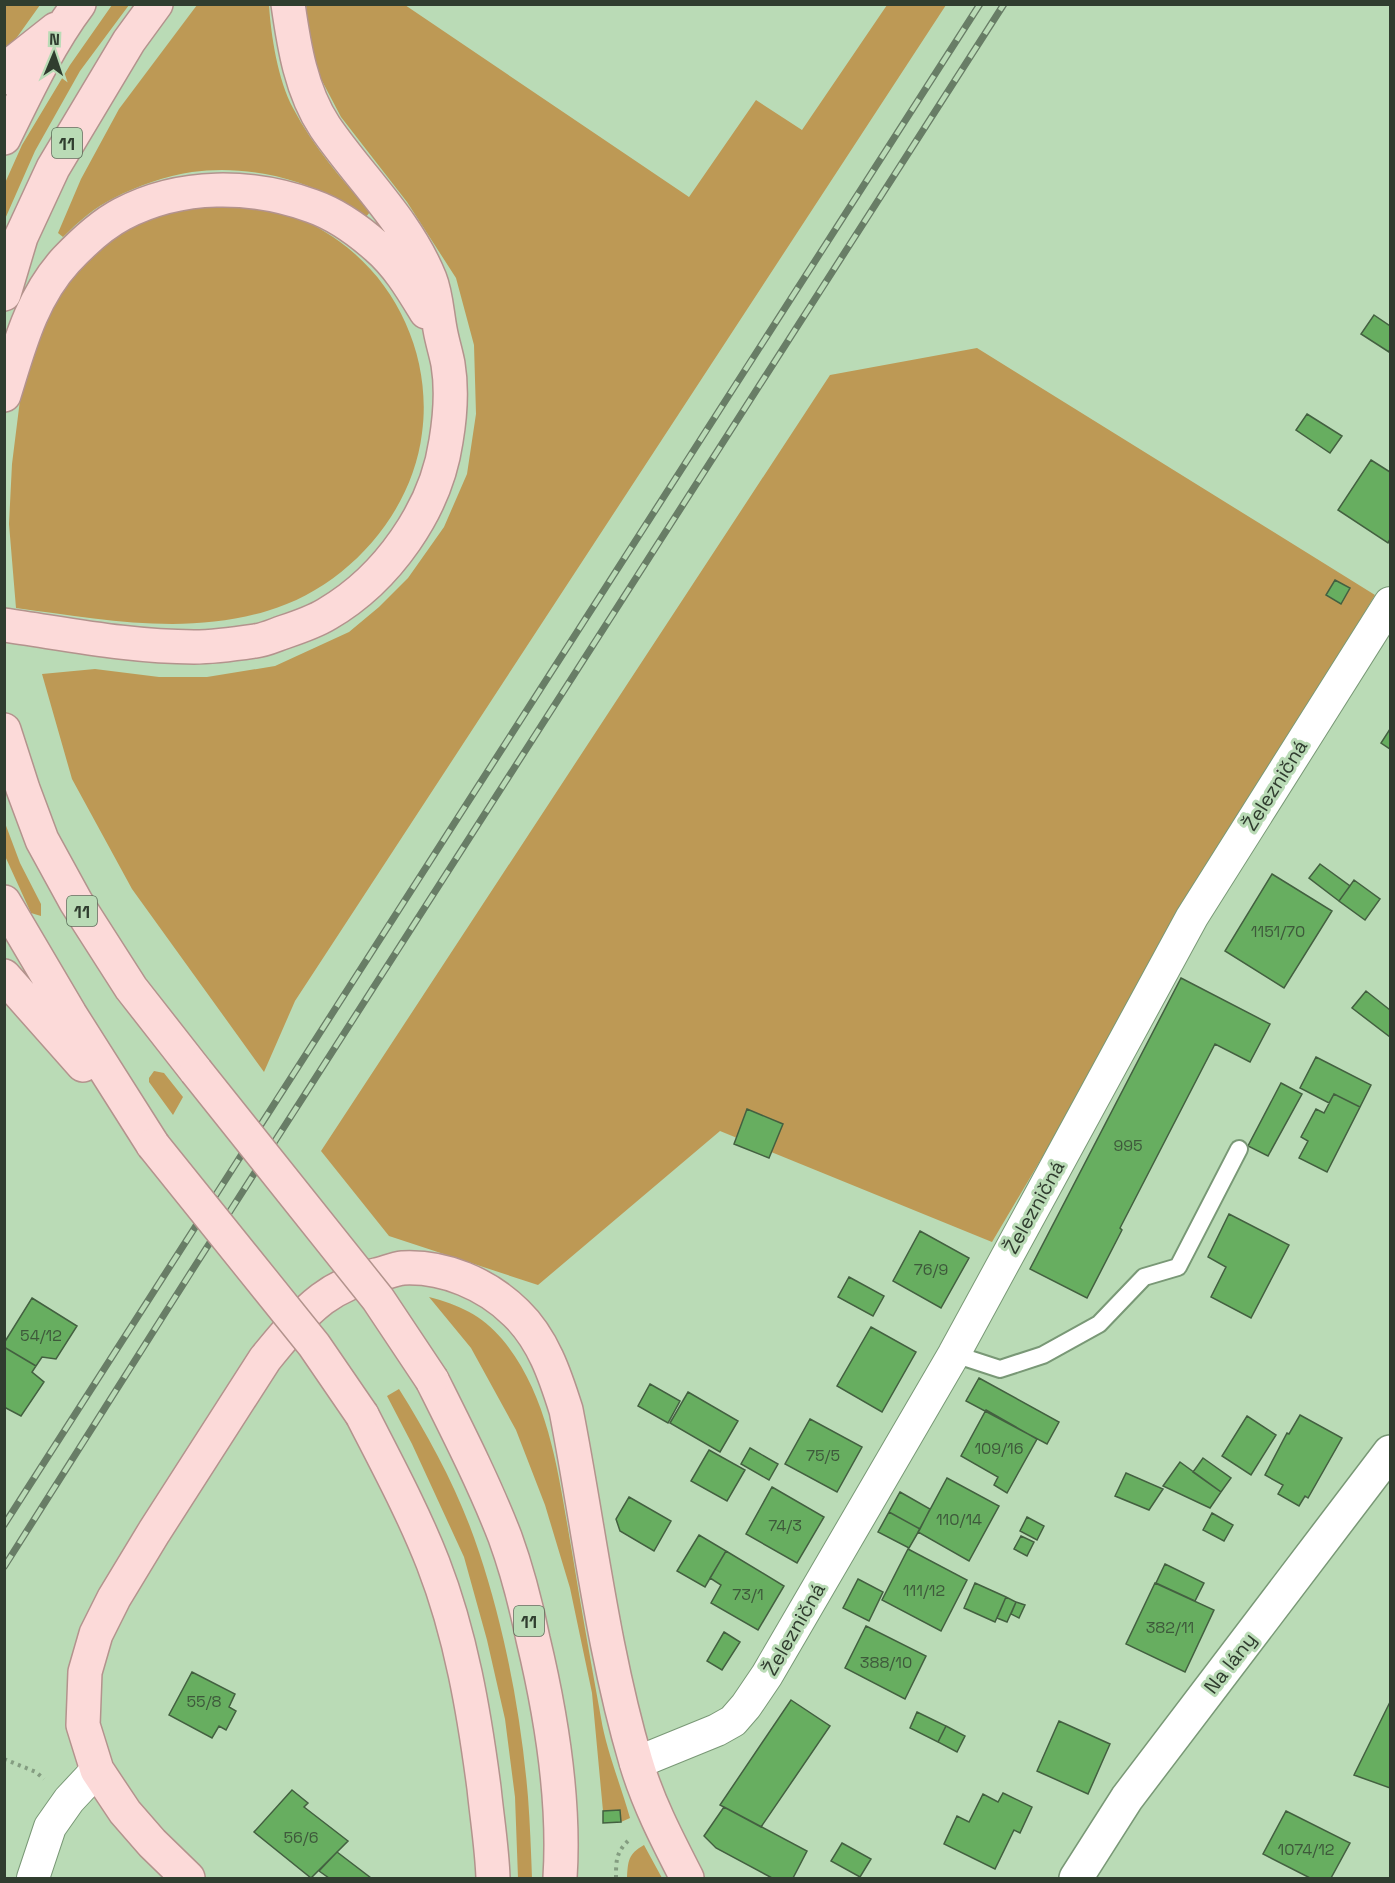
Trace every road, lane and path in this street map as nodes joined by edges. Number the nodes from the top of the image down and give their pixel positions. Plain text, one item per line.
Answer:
1 (156, 4) edge
2 (288, 4) edge
3 (73, 12) edge
4 (4, 78) edge
5 (4, 138) edge
6 (4, 294) edge
7 (441, 336) junction
8 (4, 395) edge
9 (1390, 603) edge
10 (4, 625) edge
11 (4, 730) edge
12 (4, 902) edge
13 (4, 976) edge
14 (153, 1145) junction
15 (1239, 1149) dead end
16 (954, 1354) junction
17 (1390, 1452) edge
18 (4, 1759) edge
19 (636, 1763) junction
20 (97, 1770) junction
21 (52, 1785) dead end
22 (484, 1788) junction
23 (634, 1835) dead end
24 (33, 1878) edge
25 (188, 1878) edge
26 (474, 1878) edge
27 (493, 1878) edge
28 (560, 1878) edge
29 (616, 1878) edge
30 (687, 1878) edge
31 (1076, 1878) edge

1 - 6 main road, 11
2 - 7 main road
3 - 4 main road
3 - 5 main road
7 - 8 main road
7 - 10 main road
9 - 16 street, Železničná
11 - 28 main road, 11, bridge
12 - 14 main road
13 - 14 main road
14 - 22 main road, bridge
15 - 16 lane
16 - 19 street, Železničná
17 - 31 street, Na lány
18 - 21 path
19 - 20 main road
19 - 30 main road
20 - 24 street
20 - 25 main road
22 - 26 main road
22 - 27 main road
23 - 29 path

